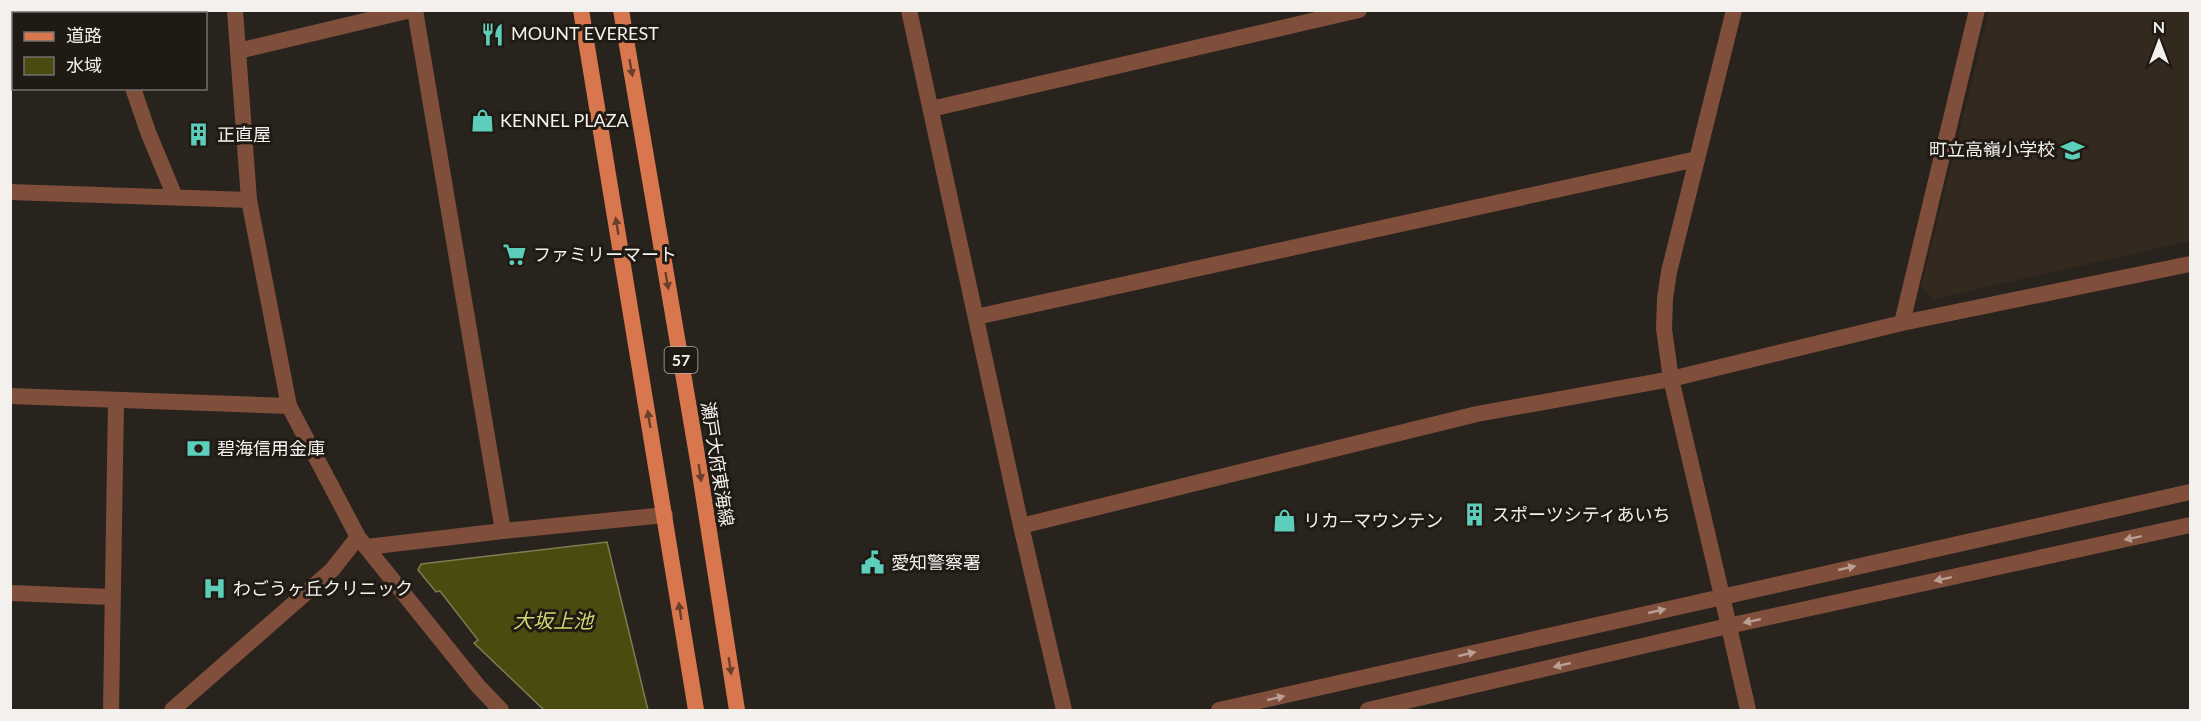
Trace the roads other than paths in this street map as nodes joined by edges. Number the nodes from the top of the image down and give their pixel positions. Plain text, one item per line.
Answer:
1 (235, 10) edge
2 (413, 10) edge
3 (581, 10) edge
4 (621, 10) edge
5 (909, 10) edge
6 (1359, 10) edge
7 (1734, 10) edge
8 (1977, 10) edge
9 (238, 51) junction
10 (134, 90) edge
11 (931, 109) junction
12 (1697, 159) junction
13 (10, 192) edge
14 (175, 197) junction
15 (249, 200) junction
16 (2190, 264) edge
17 (976, 317) junction
18 (1902, 323) junction
19 (1671, 379) junction
20 (10, 396) edge
21 (116, 401) junction
22 (289, 406) junction
23 (2190, 492) edge
24 (665, 515) junction
25 (2190, 525) edge
26 (1021, 526) junction
27 (503, 531) junction
28 (362, 542) junction
29 (10, 593) edge
30 (1722, 596) junction
31 (112, 597) junction
32 (1728, 626) junction
33 (111, 711) edge
34 (172, 711) edge
35 (501, 711) edge
36 (696, 711) edge
37 (737, 711) edge
38 (1064, 711) edge
39 (1219, 711) edge
40 (1368, 711) edge
41 (1748, 711) edge

1 - 9 street
2 - 9 street
2 - 27 street
24 -> 3 main road, 57
4 -> 37 main road, 瀬戸大府東海線 / 57
5 - 11 street
6 - 11 street
7 - 12 street
8 - 18 street
9 - 15 street
10 - 14 street
11 - 17 street
12 - 17 street
12 - 19 street
13 - 14 street
14 - 15 street
15 - 22 street
16 - 18 street
17 - 26 street
18 - 19 street
19 - 26 street
19 - 30 street
20 - 21 street
21 - 22 street
21 - 31 street
22 - 28 street
30 -> 23 street
24 - 27 street
36 -> 24 main road, 57
25 -> 32 street
26 - 38 street
27 - 28 street
28 - 34 street
28 - 35 street
29 - 31 street
30 - 32 street
39 -> 30 street
31 - 33 street
32 -> 40 street
32 - 41 street

